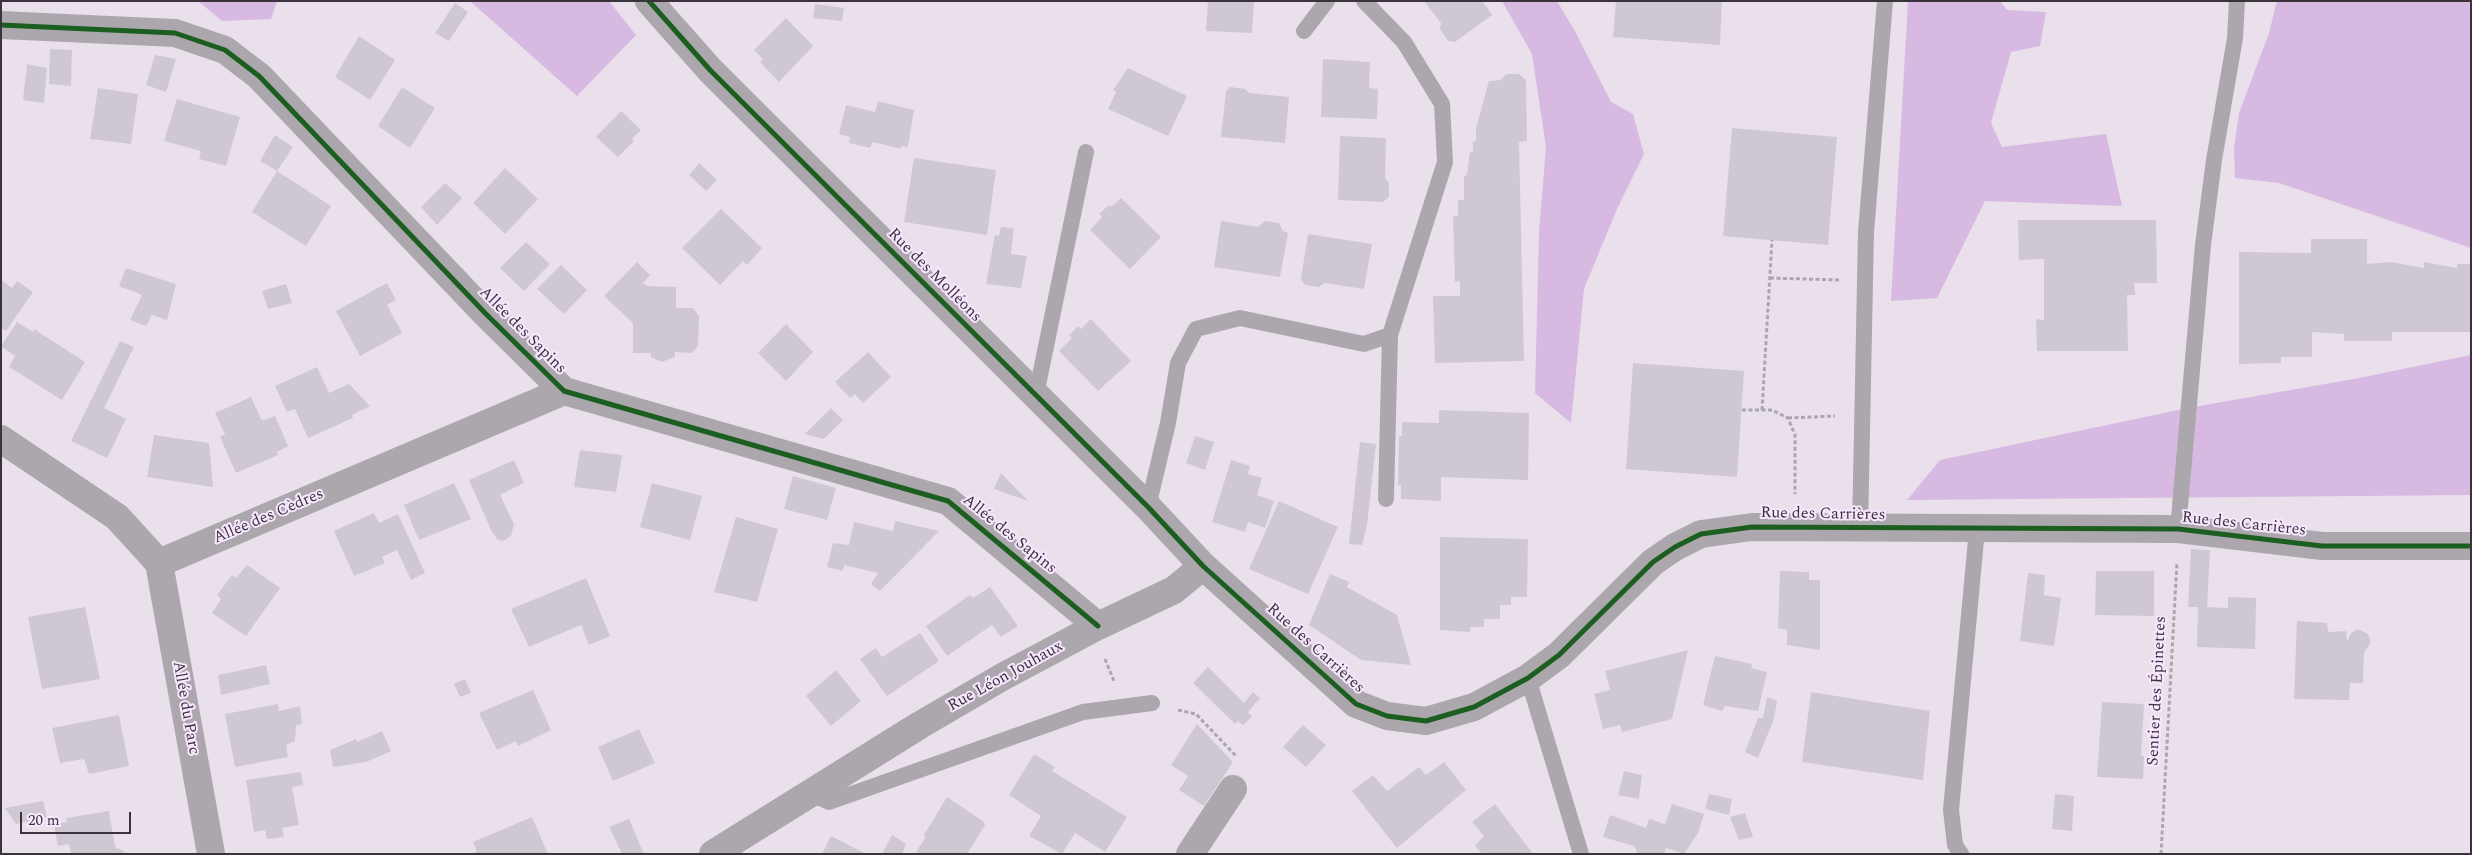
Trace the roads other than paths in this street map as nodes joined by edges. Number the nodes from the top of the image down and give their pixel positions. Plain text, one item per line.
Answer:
1 (649, 1) edge
2 (1327, 1) edge
3 (1364, 1) edge
4 (1885, 1) edge
5 (2236, 1) edge
6 (1, 25) edge
7 (1304, 31) dead end
8 (1086, 152) dead end
9 (1390, 335) junction
10 (564, 391) junction
11 (1036, 395) junction
12 (1, 439) edge
13 (1386, 499) dead end
14 (1148, 507) junction
15 (1860, 529) junction
16 (1977, 529) junction
17 (2178, 529) junction
18 (2471, 546) edge
19 (160, 563) junction
20 (1203, 566) junction
21 (1100, 639) junction
22 (1528, 678) junction
23 (1152, 702) road end
24 (1233, 789) road end
25 (812, 794) junction
26 (211, 854) edge
27 (713, 854) edge
28 (1190, 854) edge
29 (1582, 854) edge
30 (1961, 854) edge

1 - 11 street, Rue des Molléons
2 - 7 lane
3 - 9 lane
4 - 15 lane
5 - 17 lane
6 - 10 street, Allée des Sapins
8 - 11 lane
9 - 13 lane
9 - 14 lane
10 - 19 street, Allée des Cèdres
10 - 21 street, Allée des Sapins
11 - 14 street, Rue des Molléons
12 - 19 street
14 - 20 street, Rue des Molléons
15 - 16 street, Rue des Carrières
15 - 22 street, Rue des Carrières
16 - 17 street, Rue des Carrières
16 - 30 lane
17 - 18 street, Rue des Carrières
19 - 26 street, Allée du Parc
20 - 21 street, Rue Léon Jouhaux
20 - 22 street, Rue des Carrières
21 - 25 street, Rue Léon Jouhaux
22 - 29 lane
23 - 25 lane
24 - 28 street
25 - 27 street, Rue Léon Jouhaux

